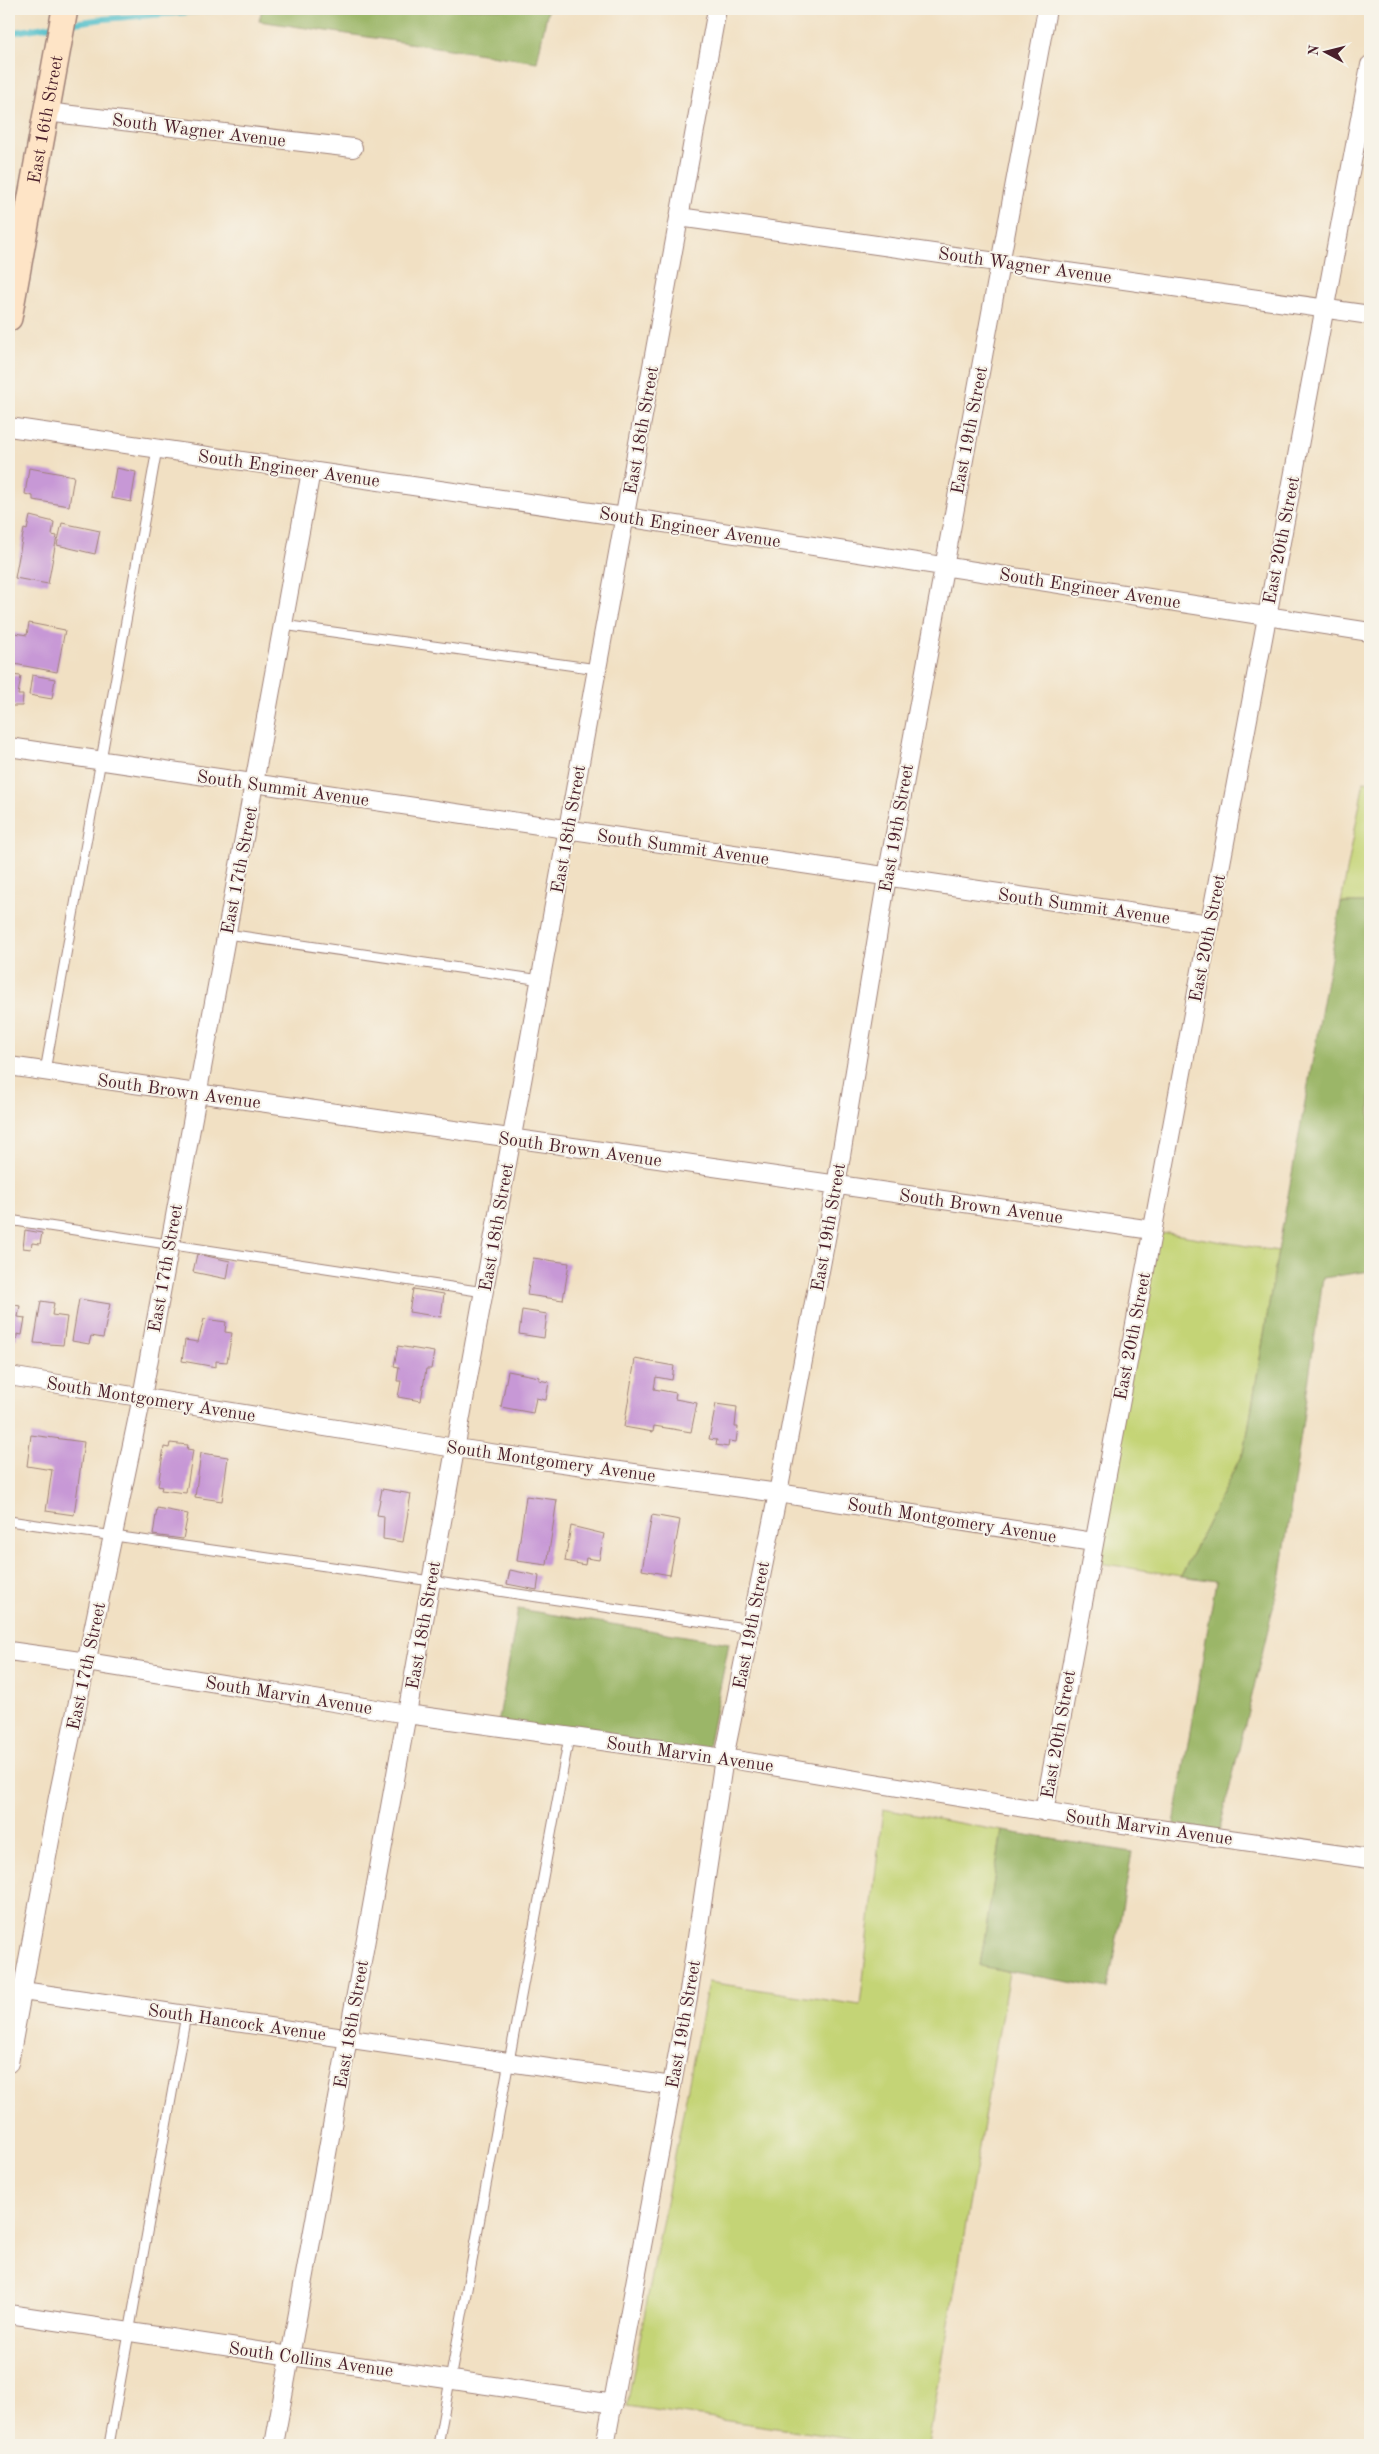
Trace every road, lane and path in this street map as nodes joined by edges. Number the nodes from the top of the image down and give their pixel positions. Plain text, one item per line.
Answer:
1 (65, 9) edge
2 (717, 9) edge
3 (1048, 9) edge
4 (1370, 65) edge
5 (46, 112) junction
6 (352, 148) dead end
7 (679, 217) junction
8 (1001, 262) junction
9 (1324, 308) junction
10 (1370, 315) edge
11 (9, 318) edge
12 (9, 427) edge
13 (157, 449) junction
14 (311, 472) junction
15 (625, 517) junction
16 (944, 565) junction
17 (1267, 615) junction
18 (283, 625) junction
19 (1370, 632) edge
20 (597, 669) junction
21 (9, 747) edge
22 (103, 761) junction
23 (255, 784) junction
24 (568, 830) junction
25 (887, 877) junction
26 (1209, 924) junction
27 (227, 934) junction
28 (541, 980) junction
29 (9, 1066) edge
30 (45, 1071) junction
31 (198, 1094) junction
32 (512, 1140) junction
33 (836, 1186) junction
34 (9, 1220) edge
35 (1152, 1230) junction
36 (170, 1244) junction
37 (484, 1292) junction
38 (9, 1376) edge
39 (142, 1397) junction
40 (456, 1448) junction
41 (778, 1493) junction
42 (9, 1521) edge
43 (114, 1536) junction
44 (1093, 1542) junction
45 (431, 1580) junction
46 (750, 1629) junction
47 (9, 1651) edge
48 (87, 1662) junction
49 (407, 1714) junction
50 (569, 1737) junction
51 (724, 1758) junction
52 (1044, 1812) junction
53 (1370, 1860) edge
54 (15, 1990) edge
55 (186, 2015) junction
56 (348, 2039) junction
57 (509, 2062) junction
58 (9, 2063) edge
59 (672, 2086) junction
60 (9, 2314) edge
61 (130, 2332) junction
62 (291, 2356) junction
63 (450, 2379) junction
64 (614, 2404) junction
65 (109, 2445) edge
66 (274, 2445) edge
67 (438, 2445) edge
68 (605, 2445) edge

1 - 5 street, East 16th Street
2 - 7 street, East 18th Street
3 - 8 street, East 19th Street
4 - 9 street, East 20th Street
5 - 6 street, South Wagner Avenue
5 - 11 street, East 16th Street
7 - 8 street, South Wagner Avenue
7 - 15 street, East 18th Street
8 - 9 street, South Wagner Avenue
8 - 16 street, East 19th Street
9 - 10 street, South Wagner Avenue
9 - 17 street, East 20th Street
12 - 13 street, South Engineer Avenue
13 - 14 street, South Engineer Avenue
13 - 22 lane
14 - 15 street, South Engineer Avenue
14 - 18 street, East 17th Street
15 - 16 street, South Engineer Avenue
15 - 20 street, East 18th Street
16 - 17 street, South Engineer Avenue
16 - 25 street, East 19th Street
17 - 19 street, South Engineer Avenue
17 - 26 street, East 20th Street
18 - 20 lane
18 - 23 street, East 17th Street
20 - 24 street, East 18th Street
21 - 22 street, South Summit Avenue
22 - 23 street, South Summit Avenue
22 - 30 lane
23 - 24 street, South Summit Avenue
23 - 27 street, East 17th Street
24 - 25 street, South Summit Avenue
24 - 28 street, East 18th Street
25 - 26 street, South Summit Avenue
25 - 33 street, East 19th Street
26 - 35 street, East 20th Street
27 - 28 lane
27 - 31 street, East 17th Street
28 - 32 street, East 18th Street
29 - 30 street, South Brown Avenue
30 - 31 street, South Brown Avenue
31 - 32 street, South Brown Avenue
31 - 36 street, East 17th Street
32 - 33 street, South Brown Avenue
32 - 37 street, East 18th Street
33 - 35 street, South Brown Avenue
33 - 41 street, East 19th Street
34 - 36 lane
35 - 44 street, East 20th Street
36 - 37 lane
36 - 39 street, East 17th Street
37 - 40 street, East 18th Street
38 - 39 street, South Montgomery Avenue
39 - 40 street, South Montgomery Avenue
39 - 43 street, East 17th Street
40 - 41 street, South Montgomery Avenue
40 - 45 street, East 18th Street
41 - 44 street, South Montgomery Avenue
41 - 46 street, East 19th Street
42 - 43 lane
43 - 45 lane
43 - 48 street, East 17th Street
44 - 52 street, East 20th Street
45 - 46 lane
45 - 49 street, East 18th Street
46 - 51 street, East 19th Street
47 - 48 street, South Marvin Avenue
48 - 49 street, South Marvin Avenue
48 - 54 street, East 17th Street
49 - 50 street, South Marvin Avenue
49 - 56 street, East 18th Street
50 - 51 street, South Marvin Avenue
50 - 57 lane
51 - 52 street, South Marvin Avenue
51 - 59 street, East 19th Street
52 - 53 street, South Marvin Avenue
54 - 55 street, South Hancock Avenue
54 - 58 street, East 17th Street
55 - 56 street, South Hancock Avenue
55 - 61 lane
56 - 57 street, South Hancock Avenue
56 - 62 street, East 18th Street
57 - 59 street, South Hancock Avenue
57 - 63 lane
59 - 64 street, East 19th Street
60 - 61 street, South Collins Avenue
61 - 62 street, South Collins Avenue
61 - 65 lane
62 - 63 street, South Collins Avenue
62 - 66 street, East 18th Street
63 - 64 street, South Collins Avenue
63 - 67 lane
64 - 68 street, East 19th Street

